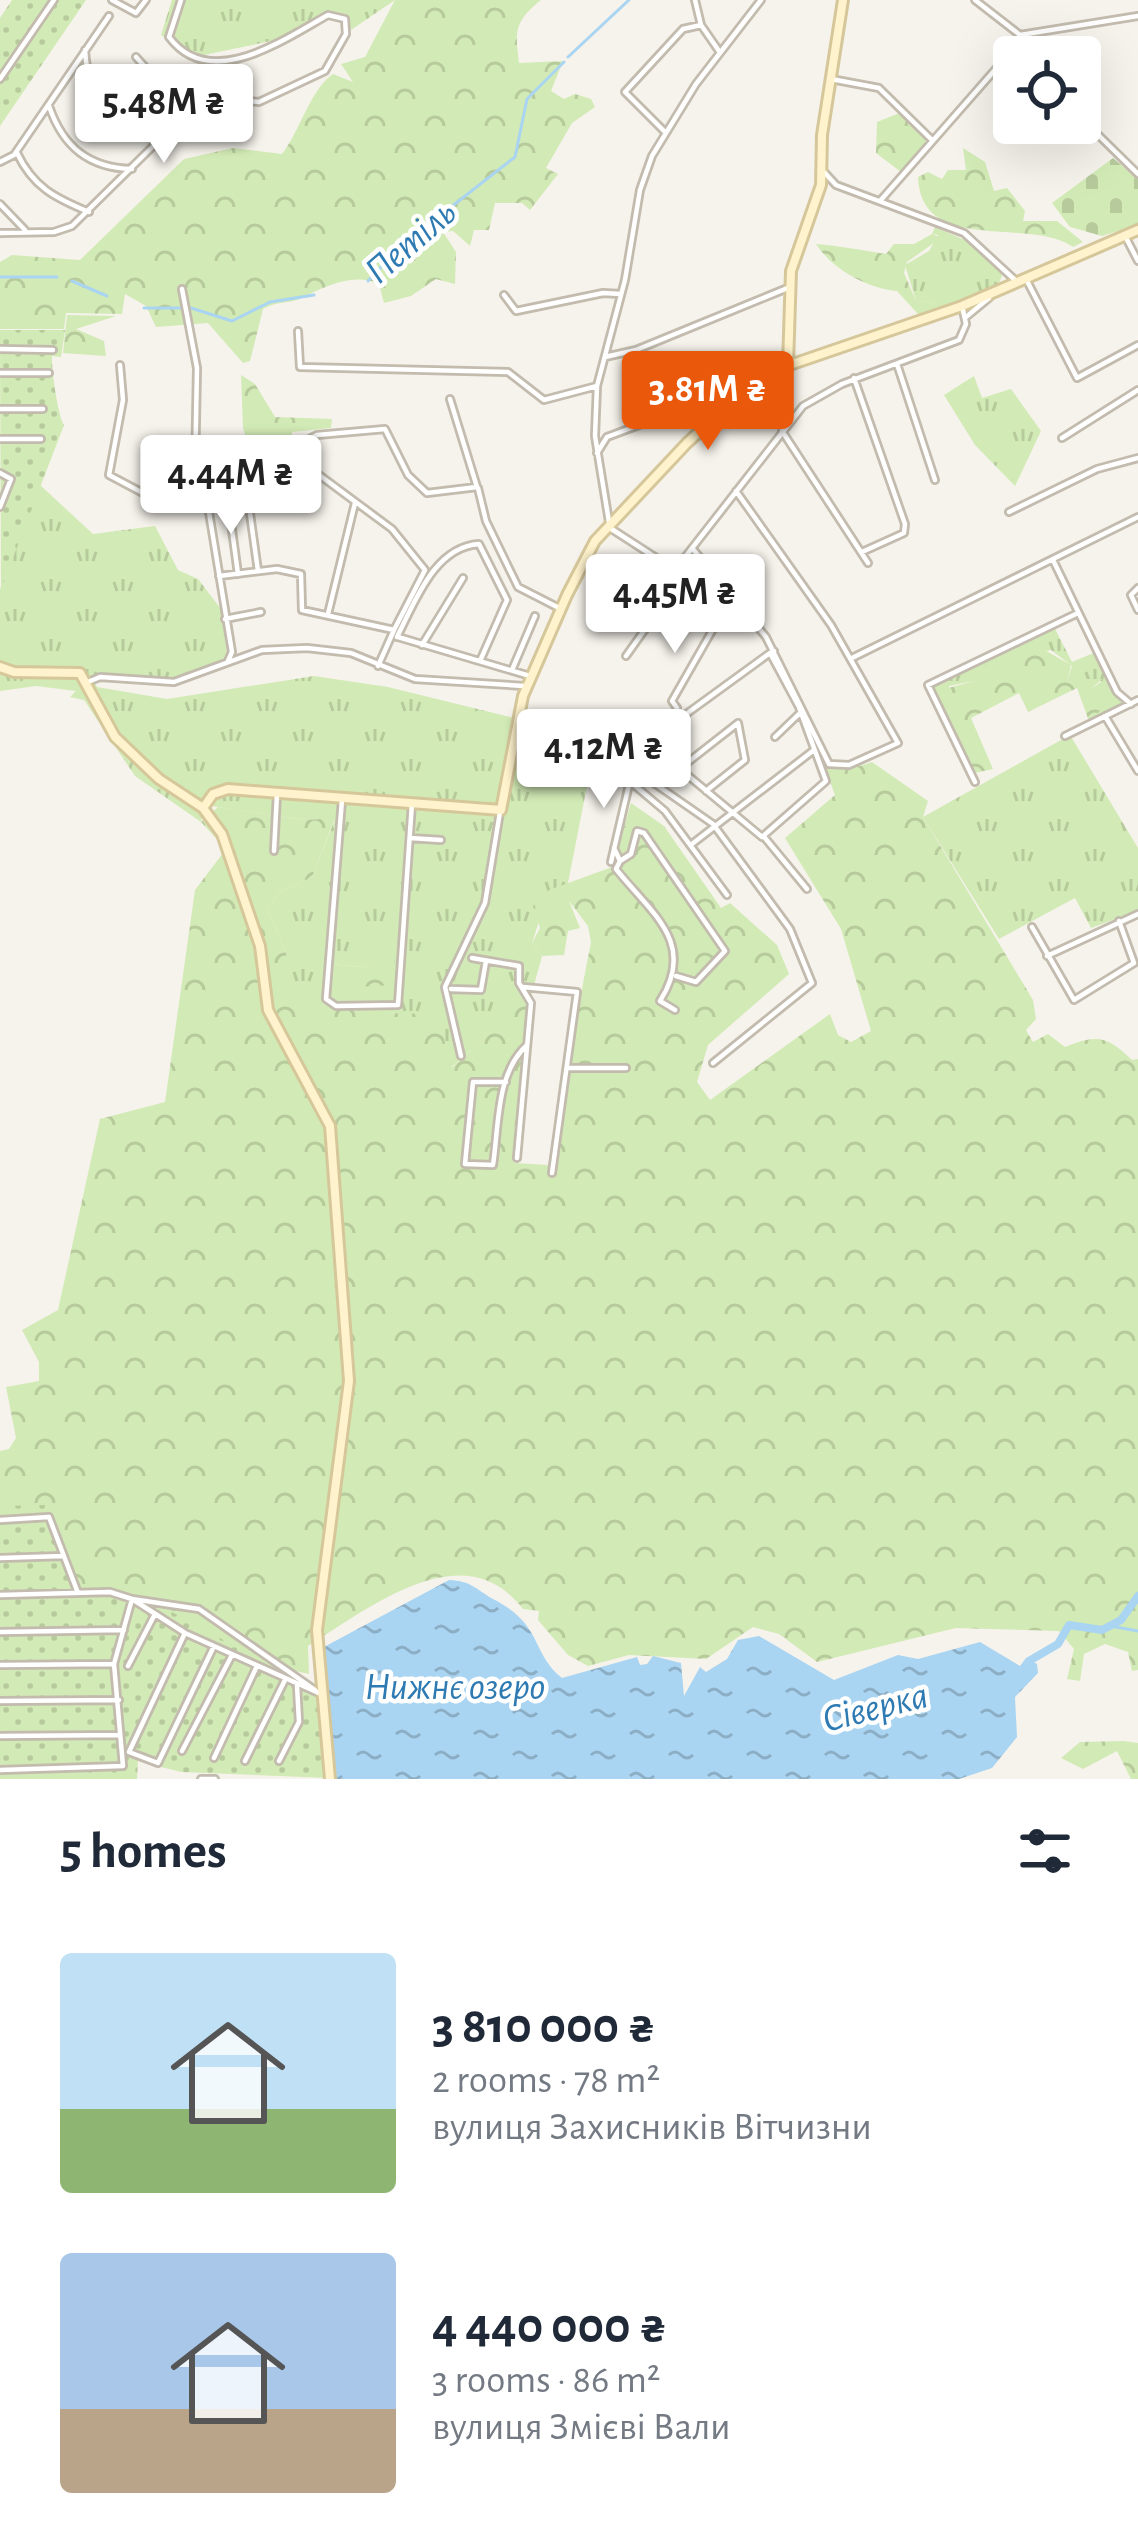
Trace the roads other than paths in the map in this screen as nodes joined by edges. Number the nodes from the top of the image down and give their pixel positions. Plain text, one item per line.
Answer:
1 (54, 0) edge
2 (112, 0) edge
3 (146, 0) edge
4 (181, 0) edge
5 (695, 0) edge
6 (761, 0) edge
7 (843, 0) edge
8 (975, 0) edge
9 (109, 16) dead end
10 (1138, 16) edge
11 (701, 25) junction
12 (1020, 35) joint
13 (85, 50) junction
14 (719, 52) junction
15 (136, 57) dead end
16 (993, 72) edge
17 (0, 79) edge
18 (831, 79) junction
19 (204, 96) junction
20 (49, 104) junction
21 (174, 127) junction
22 (666, 134) junction
23 (1101, 138) edge
24 (932, 140) junction
25 (16, 151) junction
26 (1138, 160) edge
27 (0, 162) edge
28 (132, 170) junction
29 (822, 171) junction
30 (1135, 172) edge
31 (880, 201) junction
32 (0, 203) edge
33 (88, 212) junction
34 (1138, 230) edge
35 (27, 232) junction
36 (0, 233) edge
37 (1125, 236) junction
38 (1138, 261) edge
39 (1015, 277) junction
40 (1001, 286) junction
41 (790, 287) junction
42 (182, 289) dead end
43 (621, 294) junction
44 (504, 295) dead end
45 (962, 306) junction
46 (964, 319) junction
47 (298, 331) dead end
48 (1138, 345) edge
49 (0, 349) edge
50 (53, 350) dead end
51 (602, 357) junction
52 (897, 364) junction
53 (120, 365) dead end
54 (788, 365) junction
55 (0, 373) edge
56 (49, 373) dead end
57 (854, 379) junction
58 (760, 380) junction
59 (597, 386) junction
60 (1138, 390) edge
61 (450, 399) dead end
62 (0, 409) edge
63 (43, 409) dead end
64 (782, 431) junction
65 (1062, 437) dead end
66 (0, 439) edge
67 (41, 439) dead end
68 (597, 453) junction
69 (1138, 458) edge
70 (0, 473) edge
71 (935, 480) dead end
72 (478, 487) junction
73 (736, 490) junction
74 (227, 494) junction
75 (206, 501) junction
76 (355, 503) junction
77 (0, 507) edge
78 (1009, 512) dead end
79 (1138, 517) edge
80 (610, 528) junction
81 (692, 548) junction
82 (862, 552) junction
83 (1053, 560) junction
84 (868, 563) dead end
85 (675, 569) junction
86 (258, 571) junction
87 (238, 574) junction
88 (219, 576) junction
89 (463, 578) dead end
90 (1138, 588) edge
91 (733, 594) junction
92 (561, 609) junction
93 (1138, 610) edge
94 (261, 612) dead end
95 (1078, 613) junction
96 (328, 614) junction
97 (535, 616) dead end
98 (225, 619) junction
99 (394, 634) junction
100 (422, 645) junction
101 (772, 652) junction
102 (626, 656) dead end
103 (852, 658) junction
104 (480, 661) junction
105 (228, 662) junction
106 (378, 666) junction
107 (0, 667) edge
108 (512, 670) junction
109 (528, 681) junction
110 (88, 682) junction
111 (1135, 702) edge
112 (677, 709) dead end
113 (518, 713) junction
114 (800, 713) junction
115 (1105, 716) junction
116 (775, 736) dead end
117 (1065, 736) dead end
118 (814, 750) junction
119 (634, 764) junction
120 (678, 770) junction
121 (1138, 771) edge
122 (975, 782) dead end
123 (633, 784) junction
124 (706, 791) junction
125 (278, 794) junction
126 (342, 800) junction
127 (412, 803) junction
128 (203, 808) junction
129 (501, 810) junction
130 (734, 813) junction
131 (713, 824) junction
132 (764, 837) junction
133 (410, 838) junction
134 (441, 841) dead end
135 (692, 844) junction
136 (614, 848) junction
137 (274, 850) dead end
138 (620, 861) junction
139 (611, 862) dead end
140 (808, 889) dead end
141 (727, 896) dead end
142 (1138, 914) edge
143 (1119, 921) junction
144 (1032, 927) dead end
145 (1047, 956) junction
146 (472, 958) dead end
147 (486, 961) junction
148 (1134, 963) junction
149 (1138, 972) edge
150 (676, 976) junction
151 (449, 988) junction
152 (523, 988) junction
153 (675, 1010) dead end
154 (527, 1046) junction
155 (461, 1056) dead end
156 (712, 1063) dead end
157 (567, 1068) junction
158 (626, 1068) dead end
159 (506, 1082) junction
160 (517, 1158) dead end
161 (552, 1173) dead end
162 (0, 1520) edge
163 (64, 1556) junction
164 (0, 1558) edge
165 (78, 1593) junction
166 (0, 1595) edge
167 (132, 1599) junction
168 (154, 1614) junction
169 (124, 1630) junction
170 (0, 1632) edge
171 (185, 1633) junction
172 (214, 1646) junction
173 (232, 1655) junction
174 (114, 1664) junction
175 (0, 1665) edge
176 (128, 1666) dead end
177 (257, 1666) junction
178 (285, 1680) junction
179 (297, 1686) junction
180 (318, 1692) junction
181 (0, 1700) edge
182 (119, 1700) junction
183 (122, 1735) junction
184 (0, 1736) edge
185 (182, 1751) dead end
186 (214, 1758) dead end
187 (245, 1761) dead end
188 (279, 1761) dead end
189 (0, 1770) edge
190 (201, 1779) edge
191 (214, 1779) edge
192 (330, 1779) edge

1 - 17 street
2 - 3 street
4 - 19 street
5 - 11 street
6 - 14 street
7 - 18 street
8 - 12 street
9 - 13 street
10 - 12 street
11 - 14 street
11 - 22 street
13 - 20 street
13 - 21 street
14 - 22 street
15 - 19 street
16 - 24 street
18 - 24 street
18 - 29 street
19 - 21 street
20 - 25 street
20 - 28 street
21 - 28 street
22 - 43 street
23 - 30 street
24 - 31 street
25 - 27 street
25 - 33 street
26 - 30 street
28 - 33 street
29 - 31 street
29 - 41 street
31 - 39 street
32 - 35 street
33 - 35 street
34 - 37 street
35 - 36 street
37 - 38 street
37 - 39 street
39 - 40 street
39 - 48 street
40 - 45 street
40 - 46 street
41 - 51 street
41 - 54 street
42 - 75 street
43 - 44 street
43 - 51 street
45 - 46 street
45 - 54 street
46 - 52 street
47 - 59 street
49 - 50 street
51 - 59 street
52 - 57 street
52 - 71 street
53 - 75 street
54 - 58 street
55 - 56 street
57 - 64 street
57 - 82 street
58 - 68 street
58 - 80 street
59 - 68 street
60 - 65 street
61 - 72 street
62 - 63 street
64 - 73 street
64 - 82 street
66 - 67 street
68 - 80 street
69 - 78 street
70 - 77 street
72 - 76 street
72 - 92 street
73 - 81 street
73 - 103 street
74 - 75 street
74 - 86 street
74 - 87 street
75 - 88 street
76 - 96 street
76 - 99 street
79 - 83 street
80 - 85 street
80 - 92 street
81 - 85 street
81 - 91 street
82 - 84 street
83 - 95 street
83 - 103 street
85 - 102 street
86 - 87 street
86 - 96 street
87 - 88 street
88 - 98 street
89 - 100 street
90 - 93 street
91 - 101 street
91 - 112 street
92 - 109 street
94 - 98 street
95 - 111 street
95 - 122 street
96 - 99 street
97 - 108 street
98 - 105 street
99 - 100 street
99 - 104 street
99 - 106 street
100 - 104 street
101 - 103 street
101 - 114 street
101 - 120 street
104 - 108 street
105 - 106 street
105 - 110 street
106 - 109 street
107 - 110 street
108 - 109 street
109 - 113 street
110 - 128 street
111 - 115 street
113 - 119 street
113 - 129 street
114 - 116 street
114 - 118 street
115 - 117 street
115 - 121 street
118 - 130 street
118 - 132 street
119 - 123 street
119 - 131 street
120 - 124 street
120 - 124 street
123 - 135 street
123 - 136 street
124 - 130 street
125 - 126 street
125 - 128 street
125 - 137 street
126 - 127 street
126 - 133 street
127 - 129 street
127 - 133 street
128 - 180 street
129 - 151 street
130 - 131 street
130 - 132 street
131 - 135 street
131 - 156 street
132 - 140 street
133 - 134 street
135 - 141 street
136 - 138 street
136 - 139 street
138 - 150 street
138 - 150 street
142 - 143 street
143 - 145 street
143 - 148 street
144 - 145 street
145 - 148 street
146 - 147 street
147 - 151 street
147 - 152 street
148 - 149 street
150 - 153 street
151 - 155 street
152 - 154 street
152 - 157 street
154 - 159 street
154 - 160 street
157 - 158 street
157 - 161 street
159 - 159 street
162 - 163 street
163 - 164 street
163 - 165 street
165 - 166 street
165 - 167 street
167 - 168 street
167 - 169 street
167 - 180 street
168 - 171 street
168 - 176 street
169 - 170 street
169 - 174 street
171 - 172 street
171 - 172 street
172 - 173 street
173 - 177 street
173 - 185 street
174 - 175 street
174 - 182 street
177 - 178 street
177 - 186 street
178 - 179 street
178 - 187 street
179 - 180 street
179 - 188 street
180 - 192 street
181 - 182 street
182 - 183 street
183 - 184 street
183 - 189 street
190 - 191 street

